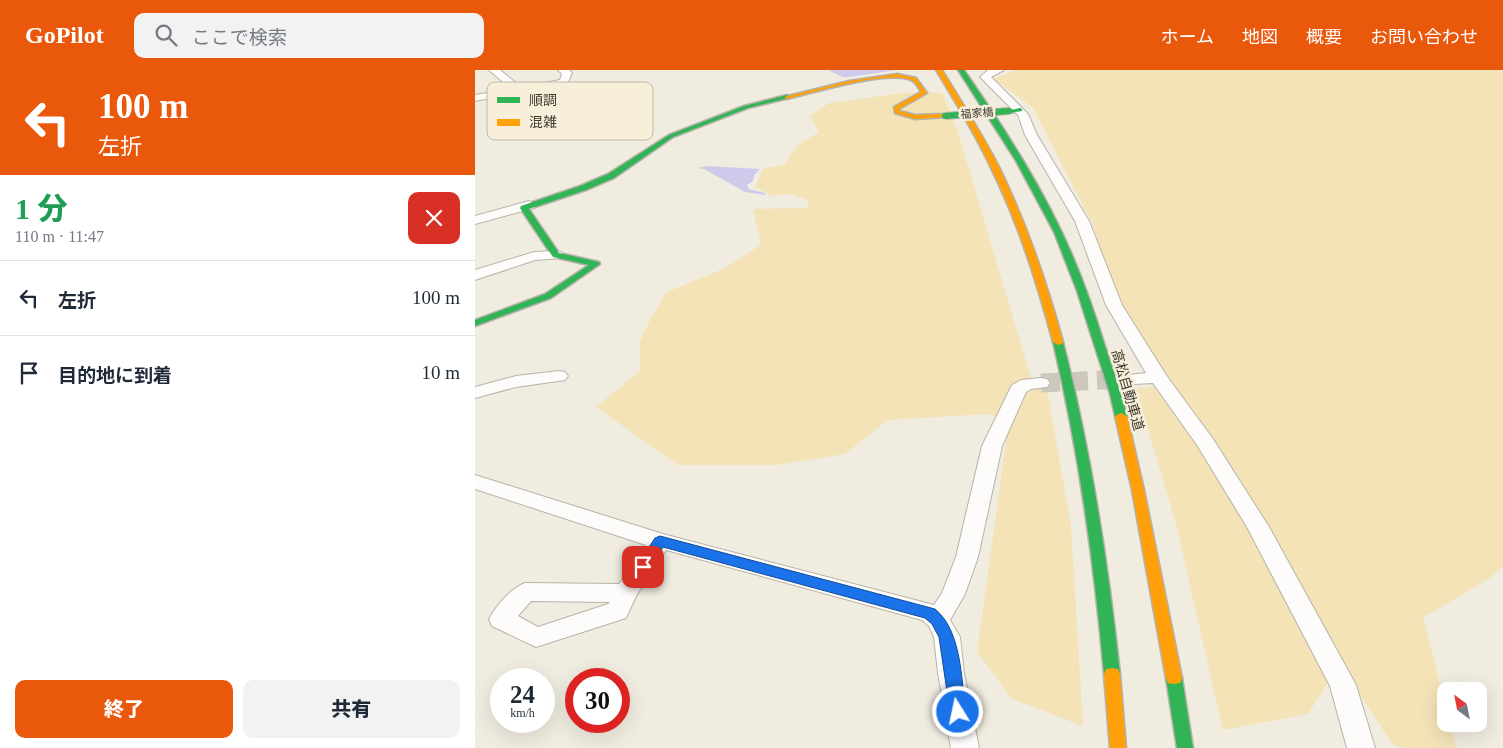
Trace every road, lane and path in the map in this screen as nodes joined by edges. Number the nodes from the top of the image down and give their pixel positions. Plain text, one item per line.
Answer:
1 (494, 70) edge
2 (563, 70) edge
3 (939, 70) edge
4 (961, 70) edge
5 (999, 70) edge
6 (509, 82) edge
7 (564, 82) edge
8 (1015, 111) junction
9 (529, 205) junction
10 (475, 220) edge
11 (556, 255) junction
12 (475, 275) edge
13 (475, 323) edge
14 (559, 376) dead end
15 (1158, 376) junction
16 (1134, 379) tunnel mouth
17 (1041, 383) tunnel mouth
18 (475, 393) edge
19 (475, 482) edge
20 (660, 541) junction
21 (626, 593) dead end
22 (938, 620) junction
23 (965, 748) edge
24 (1118, 748) edge
25 (1185, 748) edge
26 (1361, 748) edge

1 - 6 street
2 - 7 street
3 - 24 main road
4 - 25 main road, 高松自動車道
5 - 8 street
8 - 9 main road, 福家橋, bridge
8 - 15 street
9 - 10 street
9 - 11 main road
11 - 12 street
11 - 13 main road
14 - 18 street
15 - 16 street
15 - 26 street
17 - 22 street
19 - 20 street
20 - 21 street
20 - 22 street
22 - 23 street

